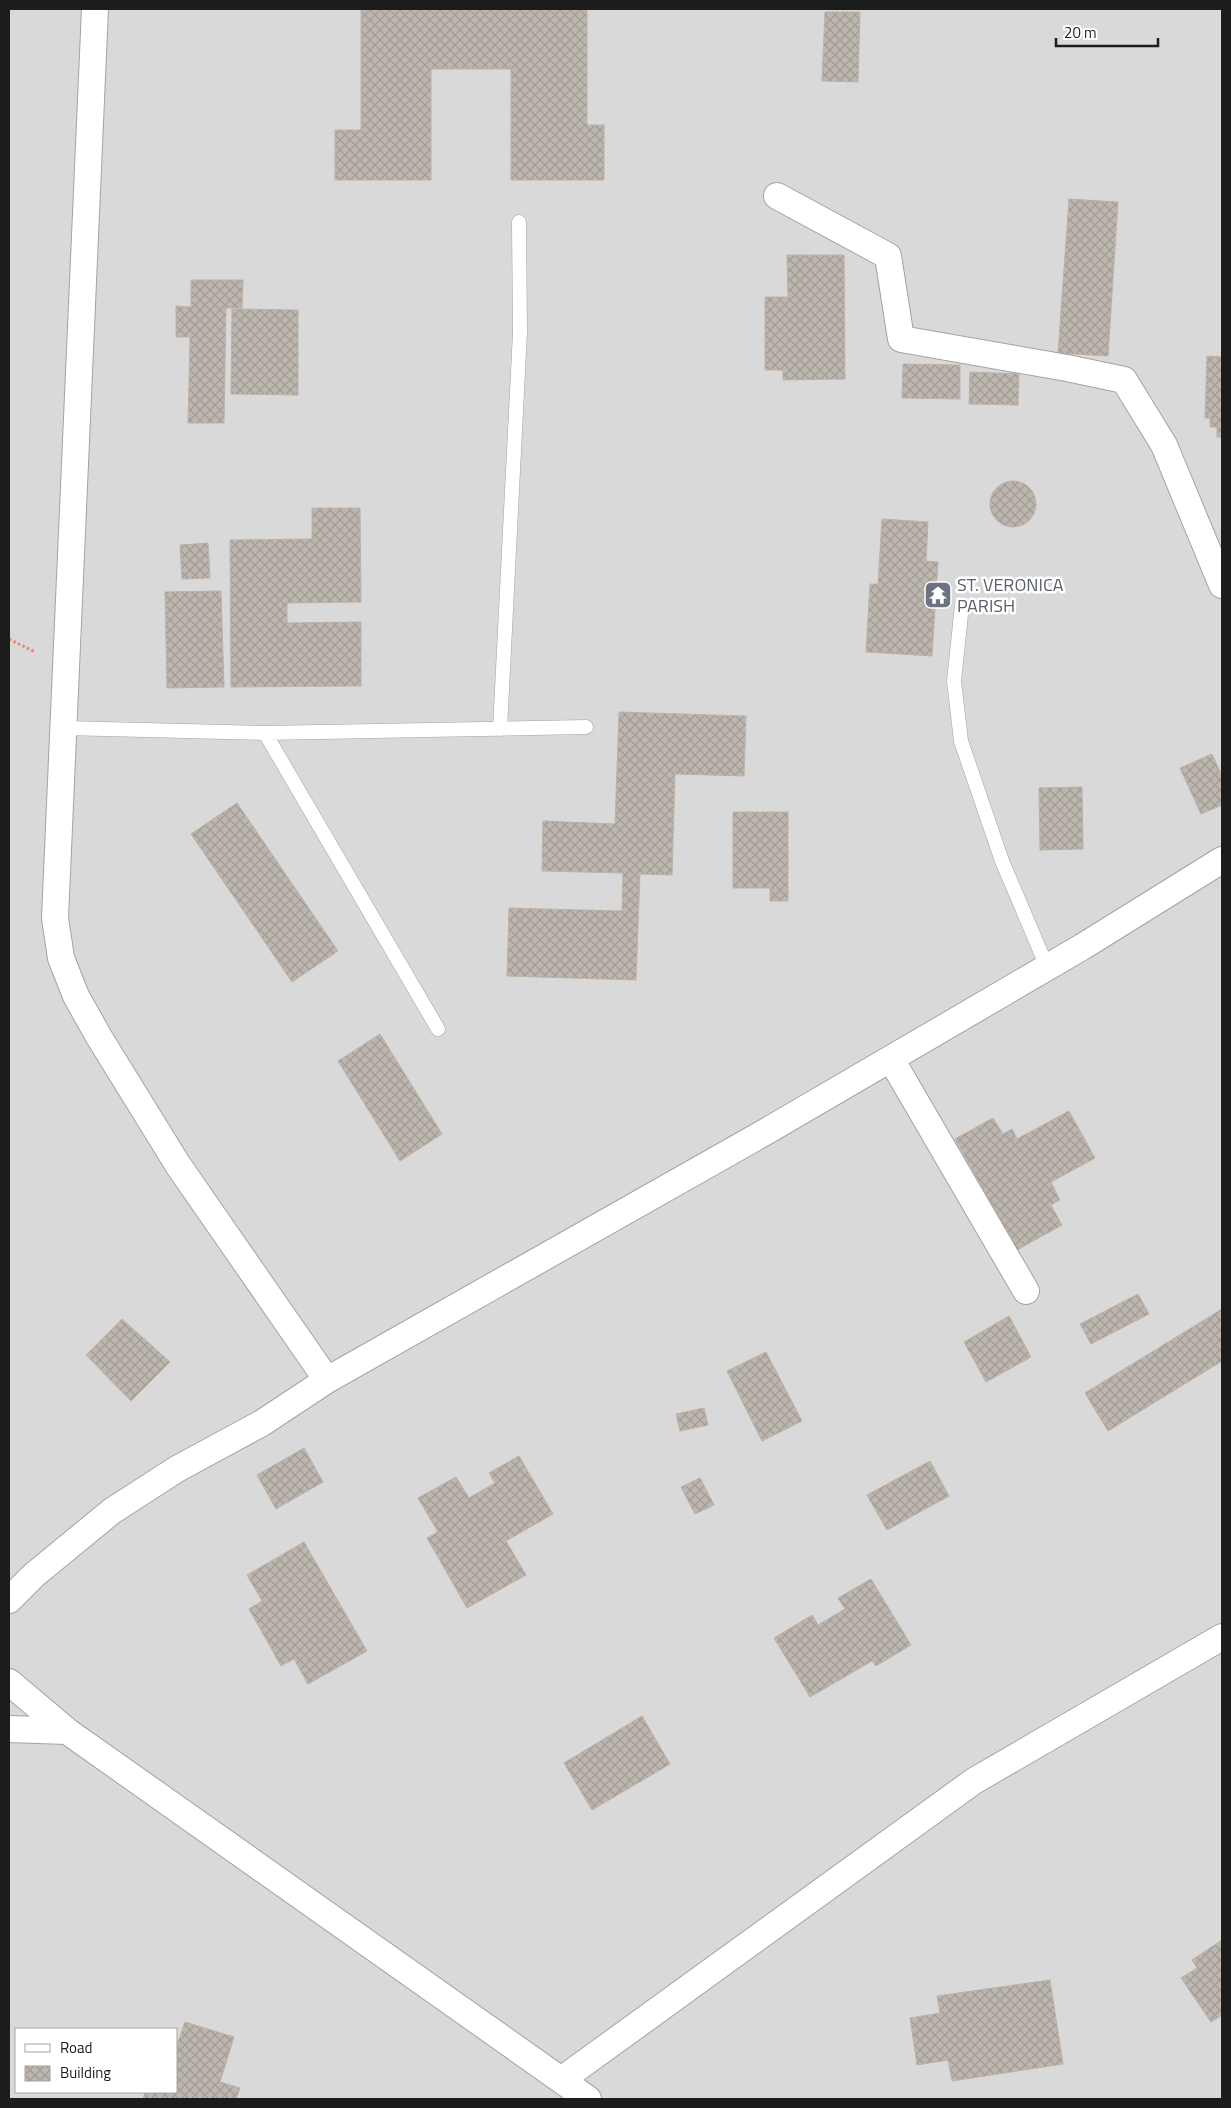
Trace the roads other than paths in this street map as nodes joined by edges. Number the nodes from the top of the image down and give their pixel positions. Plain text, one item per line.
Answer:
1 (95, 9) edge
2 (777, 196) dead end
3 (519, 222) dead end
4 (1222, 585) edge
5 (962, 605) dead end
6 (586, 727) dead end
7 (63, 728) junction
8 (500, 729) junction
9 (265, 734) junction
10 (1222, 860) edge
11 (1047, 967) junction
12 (438, 1029) dead end
13 (890, 1059) junction
14 (1026, 1291) dead end
15 (326, 1380) junction
16 (9, 1600) edge
17 (1222, 1637) edge
18 (9, 1682) edge
19 (9, 1729) edge
20 (67, 1731) junction
21 (562, 2080) junction
22 (588, 2099) edge

1 - 7 street
2 - 4 street
3 - 8 lane
5 - 11 lane
6 - 8 lane
7 - 9 lane
7 - 15 street
8 - 9 lane
9 - 12 lane
10 - 11 street
11 - 13 street
13 - 14 street
13 - 15 street
15 - 16 street
17 - 21 street
18 - 20 street
19 - 20 street
20 - 21 street
21 - 22 street

